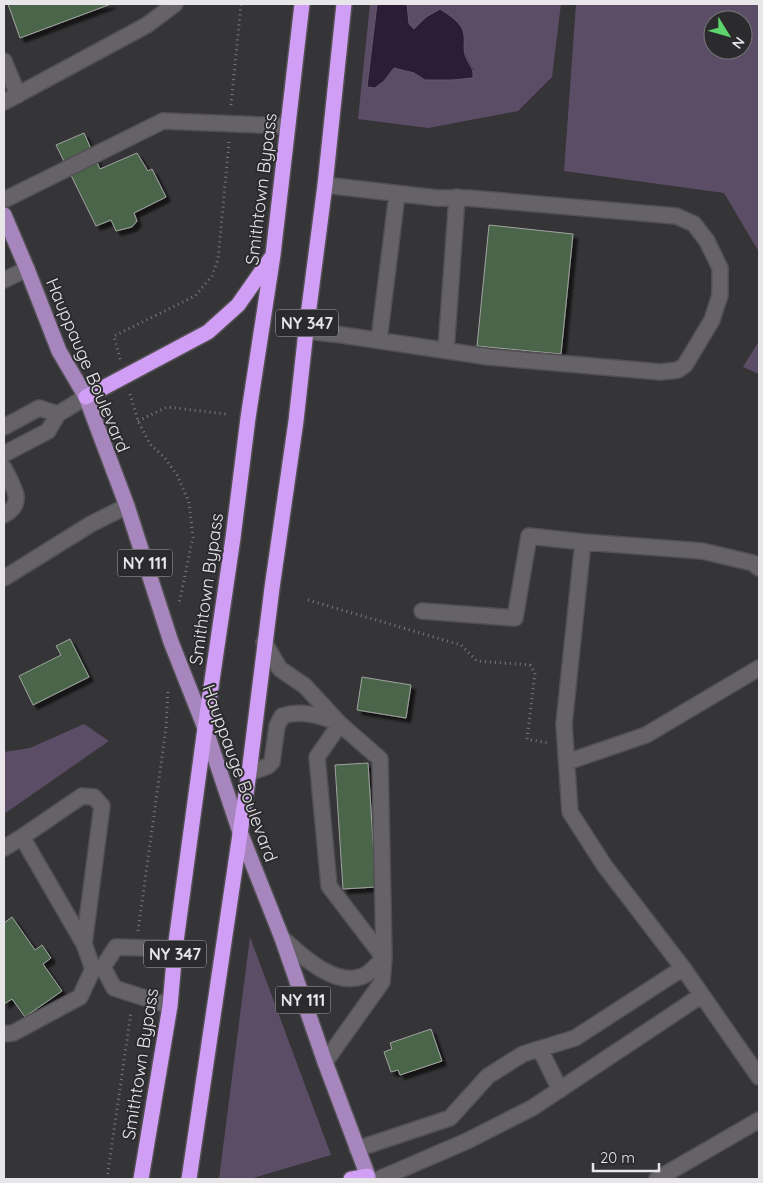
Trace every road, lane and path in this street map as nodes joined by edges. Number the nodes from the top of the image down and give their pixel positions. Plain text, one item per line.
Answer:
1 (175, 4) edge
2 (302, 4) edge
3 (344, 4) edge
4 (4, 61) edge
5 (18, 95) junction
6 (4, 102) edge
7 (288, 126) junction
8 (325, 185) junction
9 (397, 194) junction
10 (457, 197) junction
11 (4, 200) edge
12 (4, 215) edge
13 (273, 255) junction
14 (27, 269) junction
15 (4, 280) edge
16 (306, 331) junction
17 (379, 340) junction
18 (446, 350) junction
19 (86, 397) junction
20 (58, 414) junction
21 (226, 414) dead end
22 (138, 421) dead end
23 (4, 427) edge
24 (4, 454) edge
25 (4, 468) edge
26 (127, 506) junction
27 (4, 515) edge
28 (583, 542) junction
29 (759, 568) edge
30 (4, 578) edge
31 (308, 600) dead end
32 (422, 611) dead end
33 (264, 642) junction
34 (759, 668) edge
35 (340, 724) junction
36 (205, 728) junction
37 (566, 745) junction
38 (567, 762) junction
39 (249, 773) junction
40 (240, 832) junction
41 (22, 837) junction
42 (4, 848) edge
43 (282, 938) junction
44 (84, 944) junction
45 (176, 949) junction
46 (384, 958) junction
47 (98, 968) junction
48 (683, 968) junction
49 (702, 995) junction
50 (170, 1006) junction
51 (4, 1034) edge
52 (540, 1049) junction
53 (324, 1062) junction
54 (759, 1077) edge
55 (560, 1090) junction
56 (759, 1120) edge
57 (357, 1149) junction
58 (372, 1178) edge
59 (141, 1179) edge
60 (189, 1179) edge
61 (351, 1179) edge
62 (657, 1179) edge

1 - 5 street
2 - 7 highway, Smithtown Bypass / NY 347
3 - 8 highway, NY 347
4 - 5 street
5 - 6 street
7 - 11 street
7 - 13 highway, Smithtown Bypass / NY 347
8 - 9 street
8 - 16 highway, NY 347
9 - 10 street
9 - 17 street
10 - 18 street
10 - 18 street
12 - 14 main road, Hauppauge Boulevard / NY 111
13 - 19 highway
13 - 36 highway, Smithtown Bypass / NY 347
14 - 15 street
14 - 19 main road, Hauppauge Boulevard / NY 111
16 - 17 street
16 - 33 highway, NY 347
17 - 18 street
19 - 20 street
19 - 26 main road, Hauppauge Boulevard / NY 111
20 - 23 street
20 - 24 street
21 - 22 path
25 - 27 street
26 - 30 street
26 - 36 main road, Hauppauge Boulevard / NY 111
28 - 29 street
28 - 32 street
28 - 37 street
31 - 37 path
33 - 35 street
33 - 39 highway, NY 347
34 - 38 street
35 - 39 street
35 - 46 street
35 - 46 street
36 - 40 main road, Hauppauge Boulevard / NY 111
36 - 45 highway, Smithtown Bypass / NY 347
37 - 38 street
38 - 48 street
39 - 40 highway, NY 347
40 - 43 main road, Hauppauge Boulevard / NY 111
40 - 60 highway, NY 347
41 - 42 street
41 - 44 street
41 - 44 street
43 - 46 street
43 - 53 main road, Hauppauge Boulevard / NY 111
44 - 47 street
45 - 47 street
45 - 50 highway, Smithtown Bypass / NY 347
46 - 53 street
47 - 50 street
47 - 51 street
48 - 49 street
48 - 52 street
49 - 54 street
49 - 55 street
50 - 59 highway, Smithtown Bypass / NY 347
52 - 55 street
52 - 57 street
53 - 57 main road, Hauppauge Boulevard / NY 111
55 - 58 street
56 - 62 street
57 - 58 main road, Hauppauge Boulevard / NY 111
58 - 61 highway

